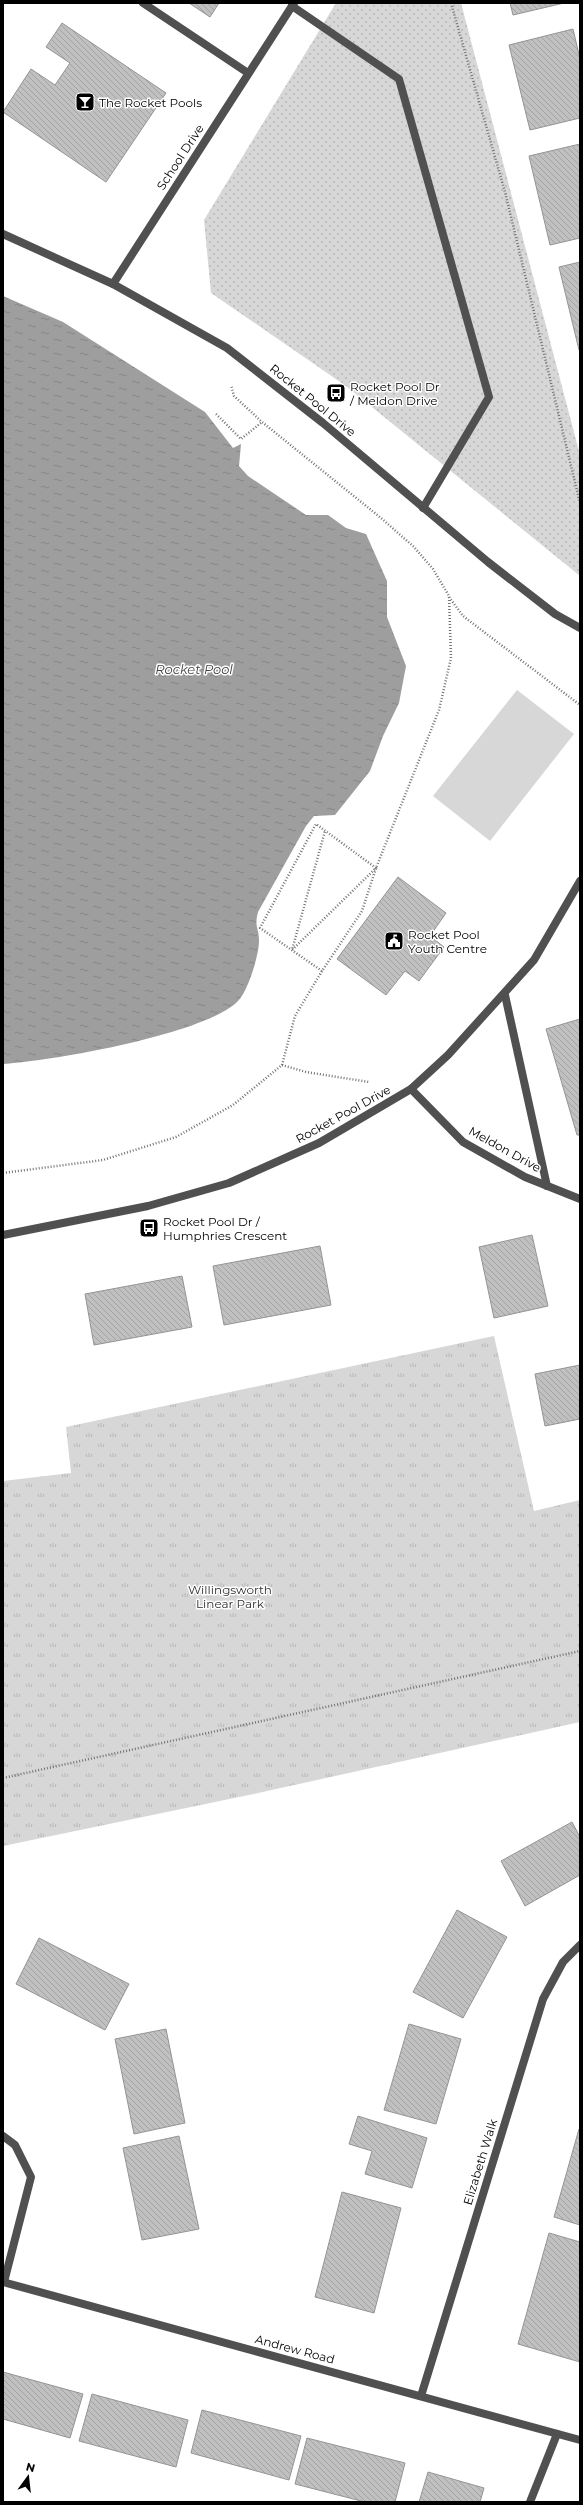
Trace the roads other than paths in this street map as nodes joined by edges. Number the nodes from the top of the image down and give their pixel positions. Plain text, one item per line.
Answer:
1 (143, 3) edge
2 (293, 5) edge
3 (248, 73) junction
4 (3, 234) edge
5 (113, 284) junction
6 (423, 508) junction
7 (580, 628) edge
8 (580, 881) edge
9 (505, 995) junction
10 (411, 1089) junction
11 (547, 1186) junction
12 (580, 1199) edge
13 (3, 1235) edge
14 (580, 1944) edge
15 (3, 2136) edge
16 (3, 2282) edge
17 (421, 2396) junction
18 (557, 2434) junction
19 (580, 2440) edge
20 (530, 2502) edge

1 - 3 street
2 - 3 street, School Drive
2 - 6 street
3 - 5 street, School Drive
4 - 5 street, Rocket Pool Drive
5 - 6 street, Rocket Pool Drive
6 - 7 street, Rocket Pool Drive
8 - 9 street, Rocket Pool Drive
9 - 10 street, Rocket Pool Drive
9 - 11 street
10 - 11 street, Meldon Drive
10 - 13 street, Rocket Pool Drive
11 - 12 street, Meldon Drive
14 - 17 street, Elizabeth Walk
15 - 16 street
16 - 17 street, Andrew Road
17 - 18 street, Andrew Road
18 - 19 street, Andrew Road
18 - 20 street

